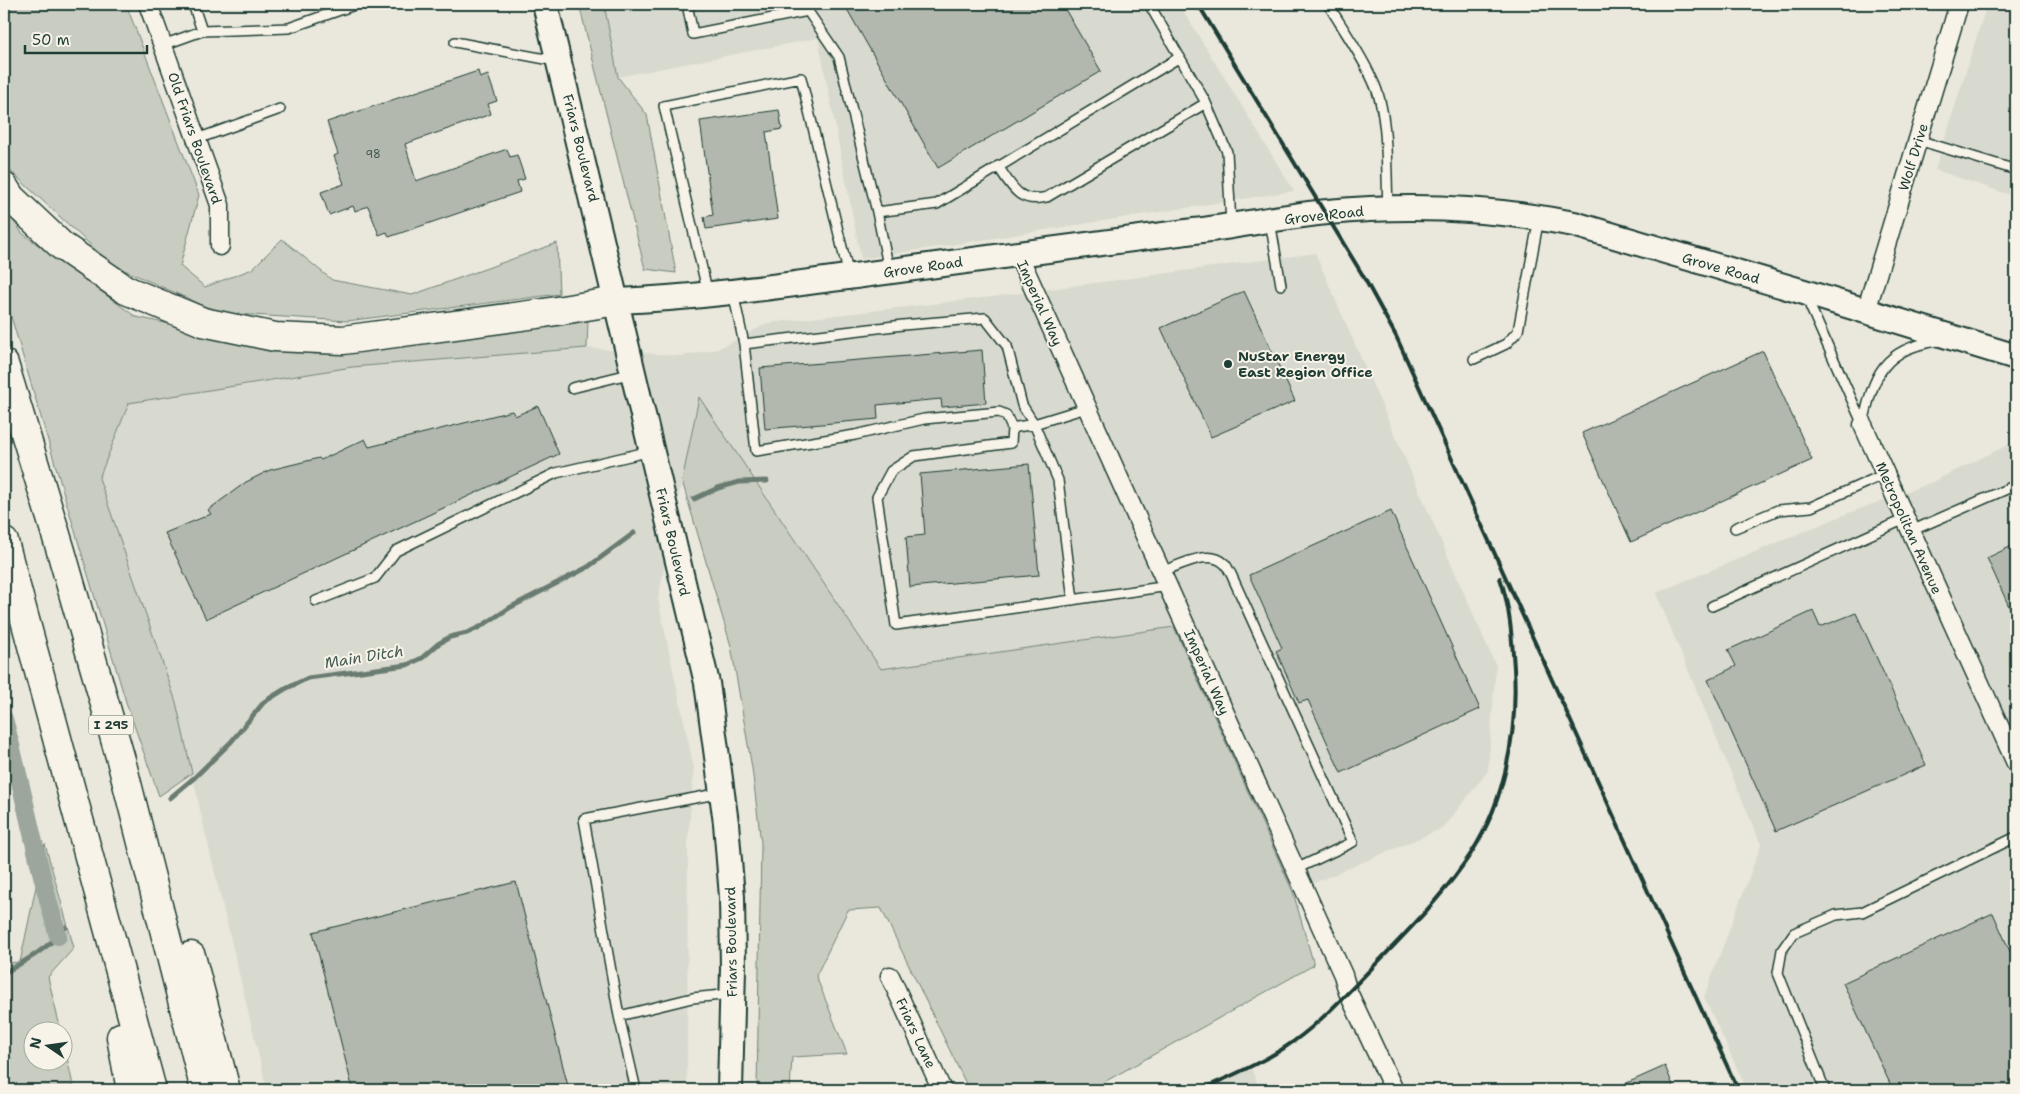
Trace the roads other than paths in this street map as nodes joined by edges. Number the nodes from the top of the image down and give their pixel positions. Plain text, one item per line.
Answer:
1 (148, 4) edge
2 (193, 4) edge
3 (357, 4) edge
4 (545, 4) edge
5 (687, 4) edge
6 (1149, 4) edge
7 (1328, 4) edge
8 (1960, 4) edge
9 (805, 7) edge
10 (202, 30) junction
11 (455, 42) dead end
12 (163, 45) junction
13 (1180, 57) junction
14 (560, 62) junction
15 (1206, 103) junction
16 (280, 109) dead end
17 (197, 139) junction
18 (1918, 140) junction
19 (998, 166) junction
20 (2016, 170) edge
21 (4, 187) edge
22 (1388, 208) junction
23 (877, 212) junction
24 (1539, 218) junction
25 (1270, 221) junction
26 (1231, 227) junction
27 (220, 246) dead end
28 (1018, 254) junction
29 (890, 271) junction
30 (849, 276) junction
31 (1281, 285) dead end
32 (733, 292) junction
33 (1804, 292) junction
34 (708, 295) junction
35 (617, 301) junction
36 (1866, 311) junction
37 (1956, 339) junction
38 (744, 344) junction
39 (2016, 358) edge
40 (1474, 359) dead end
41 (4, 364) edge
42 (633, 373) junction
43 (572, 388) dead end
44 (1086, 408) junction
45 (1034, 424) junction
46 (1863, 425) junction
47 (1012, 428) junction
48 (652, 450) junction
49 (1885, 474) junction
50 (2016, 486) edge
51 (1908, 525) junction
52 (1735, 528) dead end
53 (4, 542) edge
54 (4, 578) edge
55 (1166, 579) junction
56 (1072, 600) junction
57 (316, 601) dead end
58 (1712, 606) dead end
59 (2016, 764) edge
60 (722, 793) junction
61 (2016, 837) edge
62 (148, 864) junction
63 (1296, 869) junction
64 (890, 976) dead end
65 (732, 994) junction
66 (619, 1016) junction
67 (1390, 1087) edge
68 (131, 1090) edge
69 (152, 1090) edge
70 (205, 1090) edge
71 (226, 1090) edge
72 (636, 1090) edge
73 (730, 1090) edge
74 (942, 1090) edge
75 (1825, 1090) edge

1 - 12 street, Old Friars Boulevard
2 - 10 lane
3 - 10 lane
4 - 14 main road, Friars Boulevard
5 - 9 lane
6 - 13 lane
7 - 22 lane
8 - 18 street, Wolf Drive
9 - 23 lane
10 - 12 lane
11 - 14 lane
12 - 17 street, Old Friars Boulevard
13 - 15 lane
13 - 19 lane
14 - 35 main road, Friars Boulevard
15 - 19 lane
15 - 26 lane
16 - 17 lane
17 - 27 street, Old Friars Boulevard
18 - 20 lane
18 - 36 street, Wolf Drive
19 - 23 lane
21 - 35 highway
22 - 24 main road, Grove Road
22 - 25 main road, Grove Road
23 - 29 lane
24 - 33 main road, Grove Road
24 - 40 lane
25 - 26 main road, Grove Road
25 - 31 lane
26 - 28 main road, Grove Road
28 - 29 main road, Grove Road
28 - 44 street, Imperial Way
29 - 30 main road, Grove Road
30 - 32 main road, Grove Road
30 - 34 lane
32 - 34 main road, Grove Road
32 - 38 lane
33 - 36 main road, Grove Road
33 - 46 lane, Metropolitan Avenue
34 - 35 main road, Grove Road
35 - 42 main road, Friars Boulevard
36 - 37 main road, Grove Road
37 - 39 main road, Grove Road
37 - 46 lane
38 - 45 lane
38 - 47 lane
41 - 62 highway, I 295
42 - 43 lane
42 - 48 main road, Friars Boulevard
44 - 45 lane
44 - 55 street, Imperial Way
45 - 47 lane
45 - 56 lane
46 - 49 street, Metropolitan Avenue
47 - 56 lane
48 - 57 lane
48 - 60 main road, Friars Boulevard
49 - 51 street, Metropolitan Avenue
49 - 52 lane
50 - 51 lane
51 - 58 lane
51 - 59 street, Metropolitan Avenue
53 - 69 highway
54 - 68 highway
55 - 56 lane
55 - 63 street, Imperial Way
55 - 63 lane
60 - 65 main road, Friars Boulevard
60 - 66 lane
61 - 75 lane
62 - 70 highway, I 295
62 - 71 highway
63 - 67 street, Imperial Way
64 - 74 street, Friars Lane
65 - 66 lane
65 - 73 main road, Friars Boulevard
66 - 72 lane

